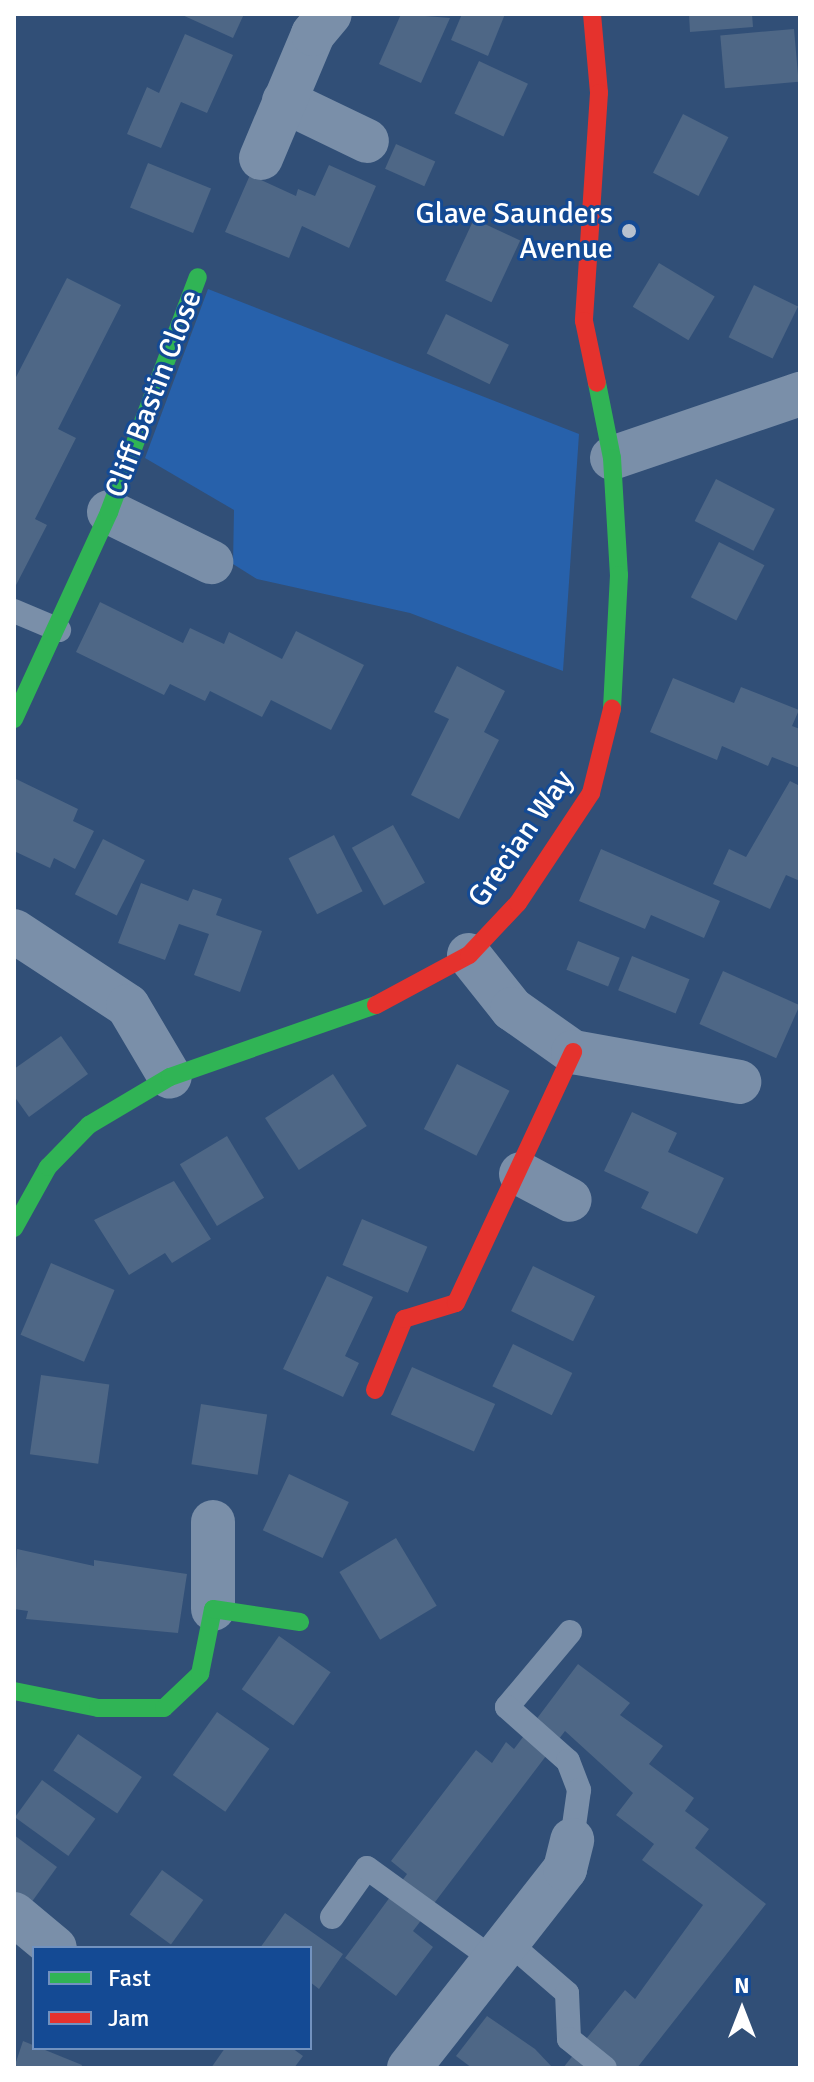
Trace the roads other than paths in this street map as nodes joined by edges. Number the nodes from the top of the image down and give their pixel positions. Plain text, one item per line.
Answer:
1 (330, 14) edge
2 (592, 14) edge
3 (284, 101) junction
4 (367, 141) dead end
5 (261, 158) dead end
6 (198, 277) dead end
7 (800, 394) edge
8 (612, 458) junction
9 (109, 512) junction
10 (211, 562) dead end
11 (14, 611) edge
12 (59, 630) junction
13 (14, 719) edge
14 (14, 931) edge
15 (469, 955) junction
16 (573, 1052) junction
17 (170, 1077) junction
18 (739, 1082) dead end
19 (521, 1174) junction
20 (570, 1200) dead end
21 (14, 1228) edge
22 (375, 1390) dead end
23 (213, 1522) dead end
24 (213, 1609) junction
25 (300, 1622) dead end
26 (570, 1632) dead end
27 (14, 1691) edge
28 (572, 1840) joint
29 (14, 1914) edge
30 (332, 1917) dead end
31 (53, 1946) edge
32 (501, 1951) junction
33 (409, 2068) edge
34 (605, 2068) edge

1 - 3 street
2 - 8 street, Grecian Way
3 - 4 street
3 - 5 street
6 - 9 street, Cliff Bastin Close
7 - 8 street
8 - 15 street, Grecian Way
9 - 10 street, Cliff Bastin Close
9 - 12 street, Cliff Bastin Close
11 - 12 lane
12 - 13 street, Cliff Bastin Close
14 - 17 street
15 - 16 street
15 - 17 street, Grecian Way
16 - 18 street
16 - 19 street
17 - 21 street, Grecian Way
19 - 20 street
19 - 22 street
23 - 24 street
24 - 25 street
24 - 27 street
26 - 28 lane
28 - 32 street
29 - 31 street
30 - 32 lane
32 - 33 street
32 - 34 lane

